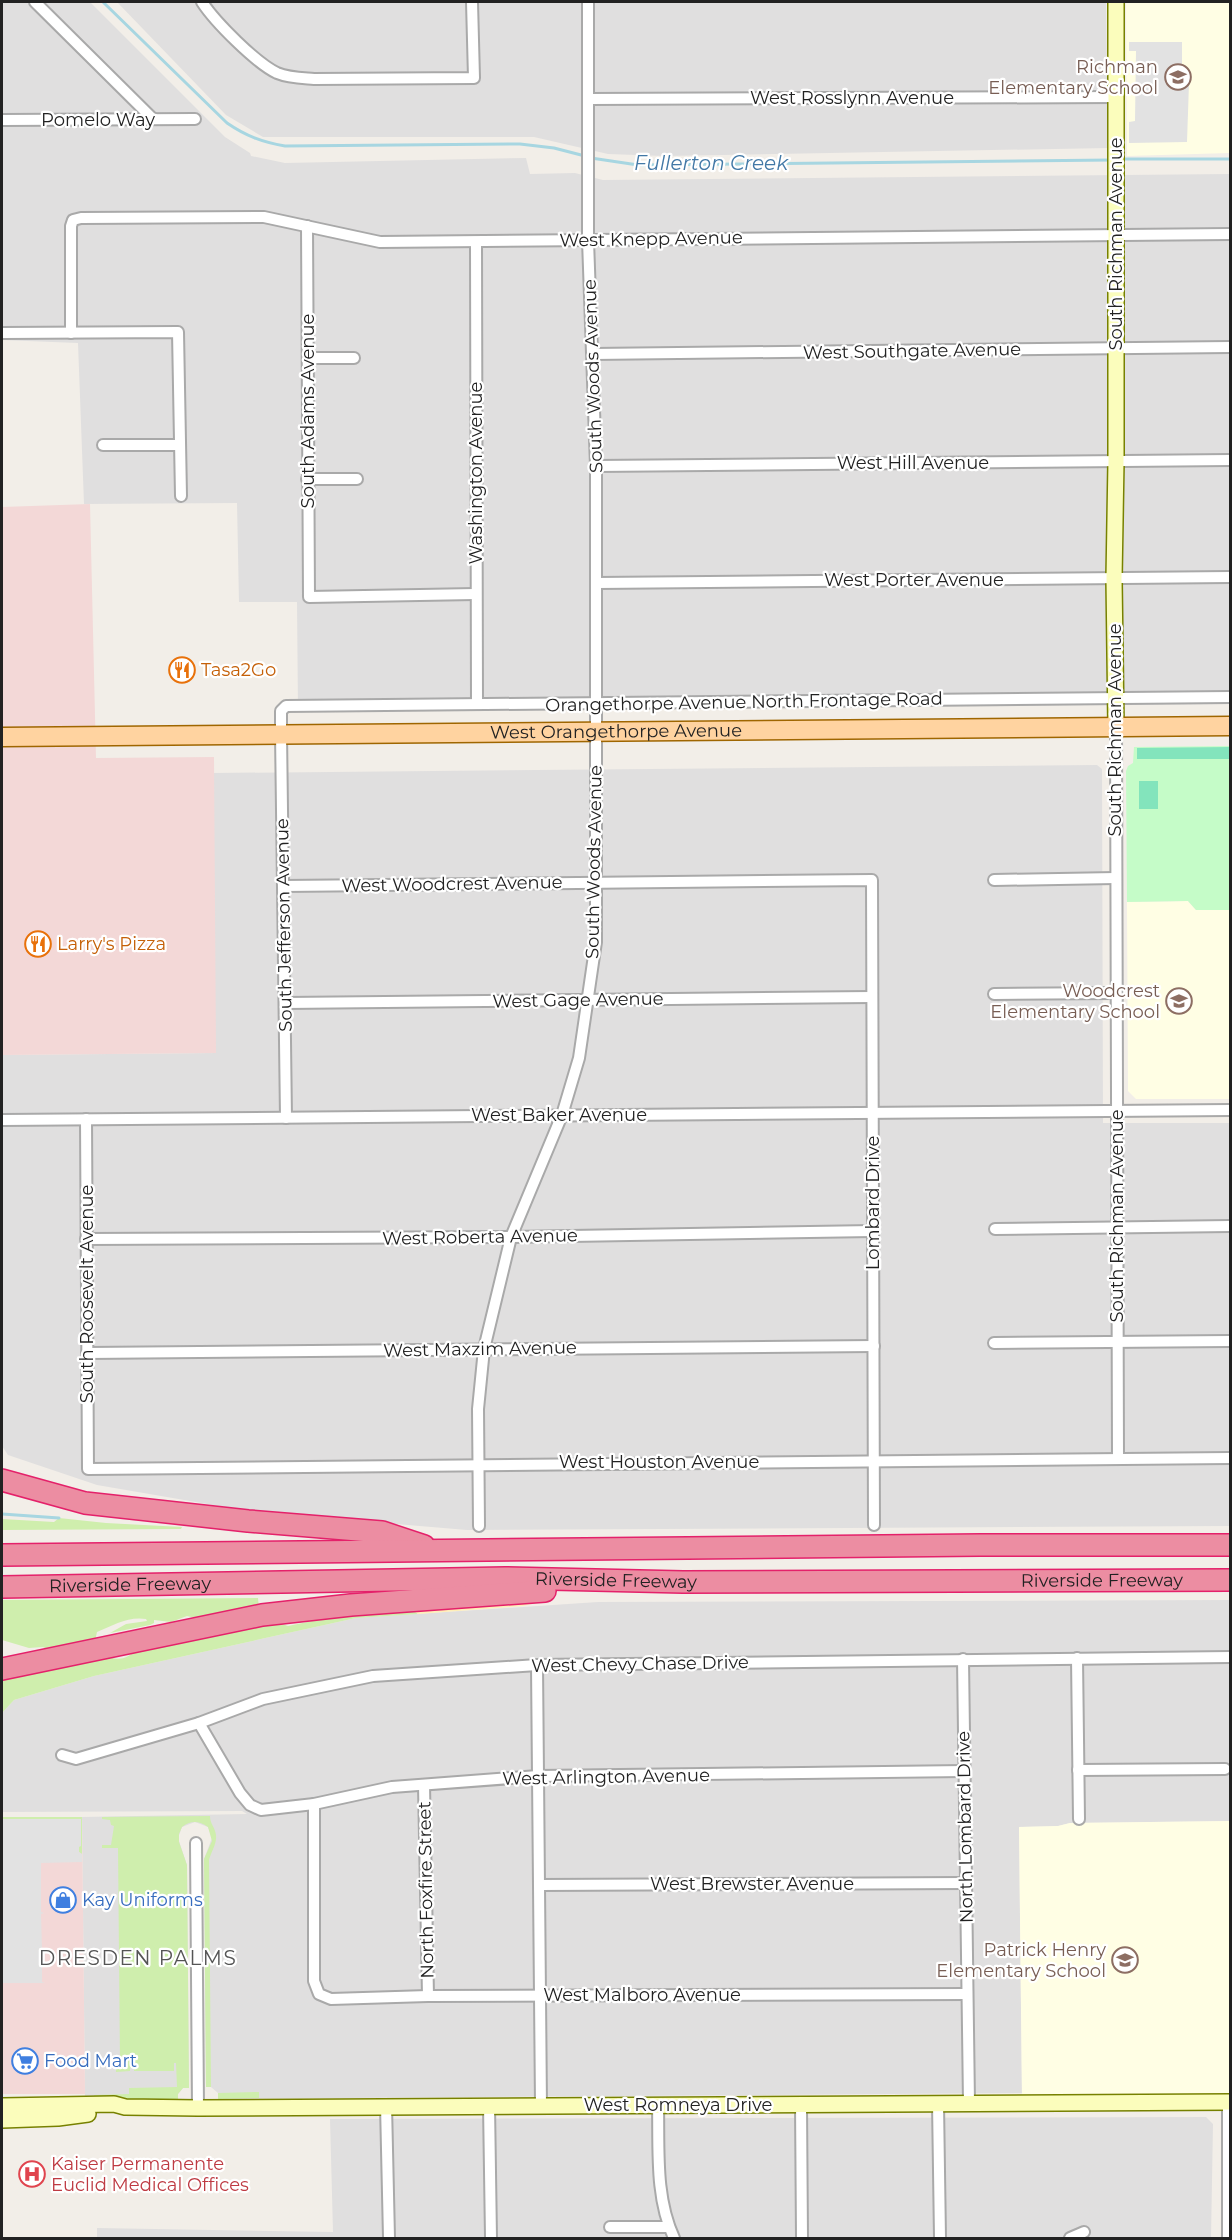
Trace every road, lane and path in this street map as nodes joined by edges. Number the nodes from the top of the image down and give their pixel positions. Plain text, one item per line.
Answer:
1 (35, 2) edge
2 (202, 2) edge
3 (472, 2) edge
4 (588, 2) edge
5 (1116, 2) edge
6 (1115, 97) junction
7 (589, 99) junction
8 (153, 119) junction
9 (195, 119) dead end
10 (2, 120) edge
11 (307, 225) junction
12 (1230, 234) edge
13 (1116, 236) junction
14 (588, 240) junction
15 (476, 242) junction
16 (2, 333) edge
17 (72, 333) junction
18 (1230, 347) edge
19 (1116, 349) junction
20 (593, 354) junction
21 (308, 358) junction
22 (354, 358) dead end
23 (103, 445) dead end
24 (179, 445) junction
25 (1230, 460) edge
26 (1116, 461) junction
27 (596, 466) junction
28 (307, 479) junction
29 (357, 479) dead end
30 (181, 496) dead end
31 (1230, 577) edge
32 (1114, 579) junction
33 (597, 583) junction
34 (475, 594) junction
35 (1230, 697) edge
36 (1117, 699) junction
37 (596, 703) junction
38 (477, 704) junction
39 (1230, 726) edge
40 (1116, 727) junction
41 (596, 732) junction
42 (281, 733) junction
43 (2, 737) edge
44 (1116, 878) junction
45 (872, 880) joint
46 (994, 880) dead end
47 (596, 883) junction
48 (283, 886) junction
49 (1116, 993) junction
50 (994, 994) dead end
51 (872, 997) junction
52 (588, 999) junction
53 (285, 1003) junction
54 (1230, 1110) edge
55 (1116, 1111) junction
56 (873, 1113) junction
57 (562, 1115) junction
58 (286, 1118) junction
59 (86, 1119) junction
60 (2, 1120) edge
61 (1230, 1226) edge
62 (1117, 1227) junction
63 (995, 1228) dead end
64 (873, 1232) junction
65 (511, 1237) junction
66 (86, 1239) junction
67 (1117, 1341) junction
68 (1230, 1341) edge
69 (994, 1343) dead end
70 (874, 1346) junction
71 (484, 1349) junction
72 (87, 1353) junction
73 (1118, 1458) junction
74 (1230, 1458) edge
75 (874, 1460) junction
76 (478, 1464) junction
77 (88, 1469) joint
78 (2, 1480) edge
79 (874, 1525) dead end
80 (479, 1526) dead end
81 (1230, 1545) edge
82 (441, 1552) junction
83 (5, 1555) edge
84 (1230, 1580) edge
85 (683, 1582) junction
86 (5, 1587) edge
87 (1230, 1657) edge
88 (1077, 1658) junction
89 (963, 1659) junction
90 (537, 1665) junction
91 (2, 1669) edge
92 (199, 1723) junction
93 (62, 1755) dead end
94 (1225, 1769) dead end
95 (1078, 1770) junction
96 (964, 1771) junction
97 (538, 1776) junction
98 (424, 1785) junction
99 (314, 1804) junction
100 (1079, 1820) dead end
101 (196, 1843) dead end
102 (966, 1883) junction
103 (539, 1885) junction
104 (967, 1994) junction
105 (428, 1995) junction
106 (540, 1995) junction
107 (1229, 2102) edge
108 (938, 2103) junction
109 (969, 2103) junction
110 (801, 2104) junction
111 (386, 2105) junction
112 (489, 2105) junction
113 (658, 2105) junction
114 (2, 2106) edge
115 (541, 2106) junction
116 (125, 2107) junction
117 (198, 2108) junction
118 (2, 2120) edge
119 (1229, 2221) edge
120 (610, 2227) dead end
121 (669, 2227) junction
122 (1084, 2232) dead end
123 (389, 2238) edge
124 (491, 2238) edge
125 (674, 2238) edge
126 (801, 2238) edge
127 (940, 2238) edge
128 (1070, 2238) edge
129 (1228, 2238) edge

1 - 8 street
2 - 3 street
4 - 7 street, South Woods Avenue
5 - 6 street, South Richman Avenue
6 - 7 street, West Rosslynn Avenue
6 - 13 street, South Richman Avenue
7 - 14 street, South Woods Avenue
8 - 9 street, Pomelo Way
8 - 10 street, Pomelo Way
11 - 15 street, West Knepp Avenue
11 - 17 street, West Knepp Avenue
11 - 21 street, South Adams Avenue
12 - 13 street, West Knepp Avenue
13 - 14 street, West Knepp Avenue
13 - 19 street, South Richman Avenue
14 - 15 street, West Knepp Avenue
14 - 20 street, South Woods Avenue
15 - 34 street, Washington Avenue
16 - 17 street
17 - 24 street
18 - 19 street, West Southgate Avenue
19 - 20 street, West Southgate Avenue
19 - 26 street, South Richman Avenue
20 - 27 street, South Woods Avenue
21 - 22 street
21 - 28 street, South Adams Avenue
23 - 24 street
24 - 30 street
25 - 26 street, West Hill Avenue
26 - 27 street, West Hill Avenue
26 - 32 street, South Richman Avenue
27 - 33 street, South Woods Avenue
28 - 29 street
28 - 34 street, South Adams Avenue
31 - 32 street, West Porter Avenue
32 - 33 street, West Porter Avenue
32 - 36 street, South Richman Avenue
33 - 37 street, South Woods Avenue
34 - 38 street, Washington Avenue
35 - 36 street, Orangethorpe Avenue North Frontage Road
36 - 37 street, Orangethorpe Avenue North Frontage Road
36 - 40 street, South Richman Avenue
37 - 38 street, Orangethorpe Avenue North Frontage Road
37 - 41 street, South Woods Avenue
38 - 42 street, Orangethorpe Avenue North Frontage Road
39 - 40 main road, West Orangethorpe Avenue
40 - 41 main road, West Orangethorpe Avenue
40 - 44 street, South Richman Avenue
41 - 42 main road, West Orangethorpe Avenue
41 - 47 street, South Woods Avenue
42 - 43 main road, West Orangethorpe Avenue
42 - 48 street, South Jefferson Avenue
44 - 46 street
44 - 49 street, South Richman Avenue
45 - 47 street, West Woodcrest Avenue
45 - 51 street, Lombard Drive
47 - 48 street, West Woodcrest Avenue
47 - 52 street, South Woods Avenue
48 - 53 street, South Jefferson Avenue
49 - 50 street
49 - 55 street, South Richman Avenue
51 - 52 street, West Gage Avenue
51 - 56 street, Lombard Drive
52 - 53 street, West Gage Avenue
52 - 57 street, South Woods Avenue
53 - 58 street, South Jefferson Avenue
54 - 55 street, West Baker Avenue
55 - 56 street, West Baker Avenue
55 - 62 street, South Richman Avenue
56 - 57 street, West Baker Avenue
56 - 64 street, Lombard Drive
57 - 58 street, West Baker Avenue
57 - 65 street, South Woods Avenue
58 - 59 street, West Baker Avenue
59 - 60 street, West Baker Avenue
59 - 66 street, South Roosevelt Avenue
61 - 62 street
62 - 63 street
62 - 67 street, South Richman Avenue
64 - 65 street, West Roberta Avenue
64 - 70 street, Lombard Drive
65 - 66 street, West Roberta Avenue
65 - 71 street, South Woods Avenue
66 - 72 street, South Roosevelt Avenue
67 - 68 street
67 - 69 street
67 - 73 street, South Richman Avenue
70 - 71 street, West Maxzim Avenue
70 - 75 street, Lombard Drive
71 - 72 street, West Maxzim Avenue
71 - 76 street, South Woods Avenue
72 - 77 street, South Roosevelt Avenue
73 - 74 street, West Houston Avenue
73 - 75 street, West Houston Avenue
75 - 76 street, West Houston Avenue
75 - 79 street, Lombard Drive
76 - 77 street, West Houston Avenue
76 - 80 street, South Woods Avenue
78 - 82 highway
81 - 82 highway, Riverside Freeway
82 - 83 highway, Riverside Freeway
84 - 85 highway, Riverside Freeway
85 - 86 highway, Riverside Freeway
85 - 91 highway
87 - 88 street, West Chevy Chase Drive
88 - 89 street, West Chevy Chase Drive
88 - 95 street
89 - 90 street, West Chevy Chase Drive
89 - 96 street, North Lombard Drive
90 - 92 street, West Chevy Chase Drive
90 - 97 street
92 - 93 street, West Chevy Chase Drive
92 - 99 street, West Arlington Avenue
94 - 95 street
95 - 100 street
96 - 97 street, West Arlington Avenue
96 - 102 street, North Lombard Drive
97 - 98 street, West Arlington Avenue
97 - 103 street
98 - 99 street, West Arlington Avenue
98 - 105 street, North Foxfire Street
99 - 105 street, West Malboro Avenue
101 - 117 street
102 - 103 street, West Brewster Avenue
102 - 104 street, North Lombard Drive
103 - 106 street
104 - 106 street, West Malboro Avenue
104 - 109 street, North Lombard Drive
105 - 106 street, West Malboro Avenue
106 - 115 street
107 - 109 street, West Romneya Drive
107 - 119 street
108 - 109 street, West Romneya Drive
108 - 110 street, West Romneya Drive
108 - 127 street
110 - 113 street, West Romneya Drive
110 - 126 street
111 - 112 street, West Romneya Drive
111 - 117 street, West Romneya Drive
111 - 123 street
112 - 115 street, West Romneya Drive
112 - 124 street
113 - 115 street, West Romneya Drive
113 - 121 street
114 - 116 street, West Romneya Drive
116 - 117 street, West Romneya Drive
116 - 118 street, West Romneya Drive
119 - 129 street
120 - 121 street
121 - 125 street
122 - 128 street

